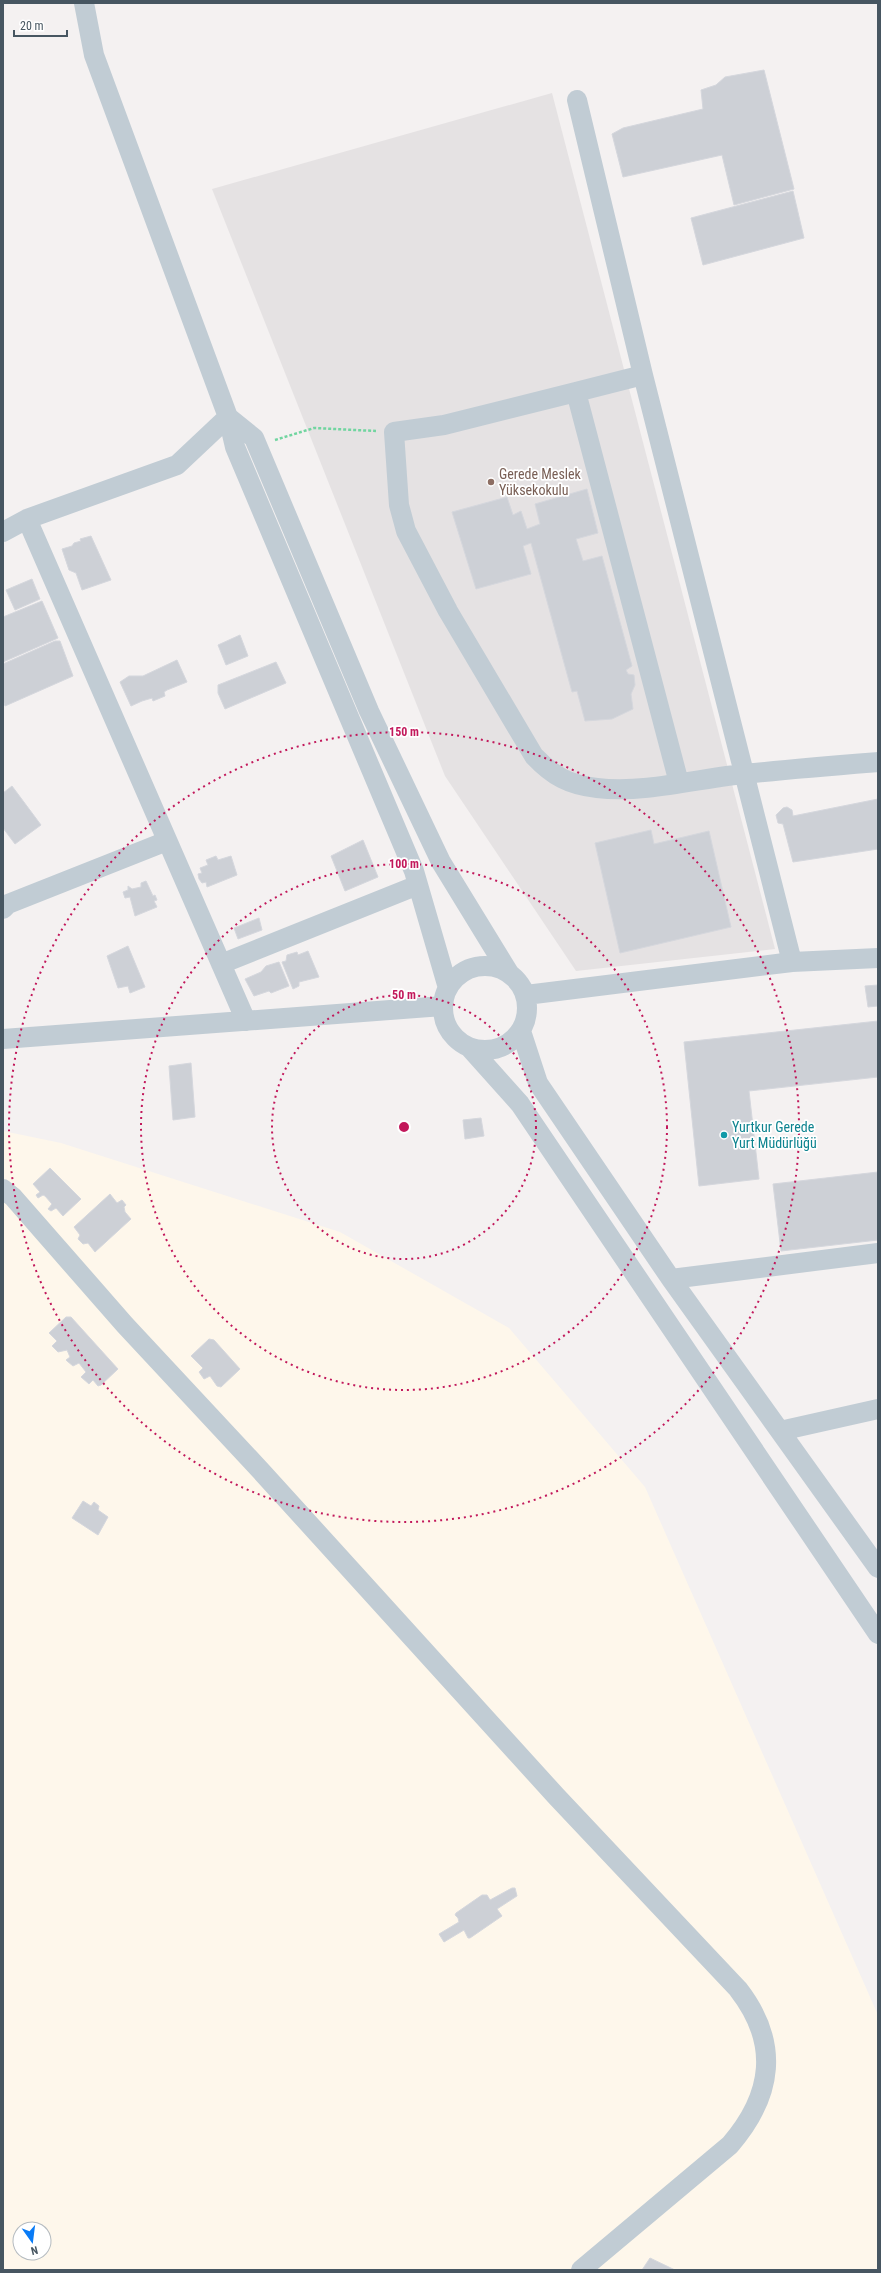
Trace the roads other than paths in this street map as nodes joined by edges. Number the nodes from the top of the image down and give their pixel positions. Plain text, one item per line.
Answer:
1 (84, 3) edge
2 (578, 100) dead end
3 (643, 375) junction
4 (576, 392) junction
5 (228, 418) junction
6 (27, 519) junction
7 (3, 532) edge
8 (878, 762) edge
9 (745, 774) junction
10 (679, 783) junction
11 (167, 841) junction
12 (418, 885) junction
13 (3, 909) edge
14 (878, 958) edge
15 (792, 962) junction
16 (221, 964) junction
17 (509, 973) junction
18 (526, 995) junction
19 (446, 997) junction
20 (246, 1021) junction
21 (521, 1031) junction
22 (3, 1039) edge
23 (470, 1048) junction
24 (3, 1190) edge
25 (878, 1253) edge
26 (671, 1279) junction
27 (878, 1409) edge
28 (780, 1431) junction
29 (878, 1568) edge
30 (878, 1634) edge
31 (582, 2270) edge

1 - 5 street
2 - 3 street
3 - 4 street
3 - 9 street
4 - 10 street
4 - 10 street
5 - 6 street
5 - 12 street
5 - 17 street
6 - 7 street
6 - 11 street
8 - 9 street
9 - 10 street
9 - 15 street
11 - 13 street
11 - 16 street
12 - 16 street
12 - 19 street
14 - 15 street
15 - 18 street
16 - 20 street
17 - 18 street
17 - 19 street
18 - 21 street
19 - 20 street
19 - 23 street
20 - 22 street
21 - 23 street
21 - 26 street
23 - 30 street
24 - 31 street
25 - 26 street
26 - 28 street
27 - 28 street
28 - 29 street

